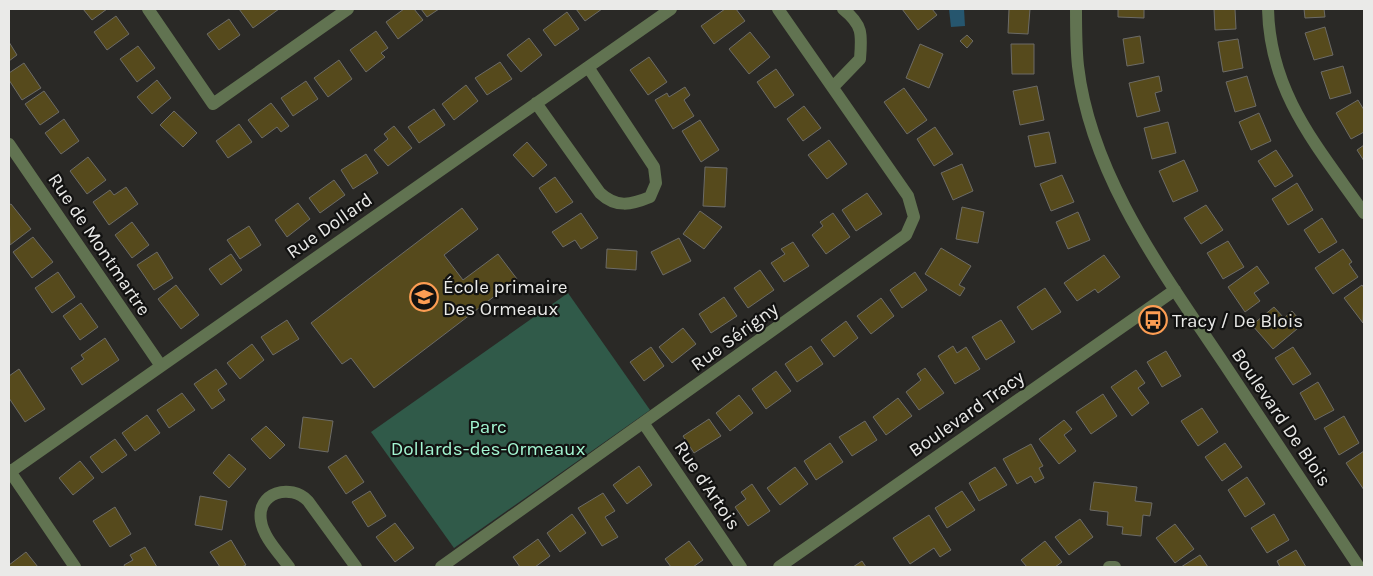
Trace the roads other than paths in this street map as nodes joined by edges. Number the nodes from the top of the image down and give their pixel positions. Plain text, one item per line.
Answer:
1 (148, 9) edge
2 (348, 9) edge
3 (671, 9) edge
4 (778, 9) edge
5 (843, 9) edge
6 (1076, 9) edge
7 (1268, 9) edge
8 (588, 67) junction
9 (833, 87) junction
10 (536, 103) junction
11 (9, 144) edge
12 (1364, 213) edge
13 (1175, 290) junction
14 (161, 366) junction
15 (644, 424) junction
16 (9, 471) edge
17 (74, 567) edge
18 (289, 567) edge
19 (356, 567) edge
20 (441, 567) edge
21 (741, 567) edge
22 (779, 567) edge
23 (1359, 567) edge

1 - 2 street
3 - 8 street, Rue Dollard
4 - 9 street, Rue Sérigny
5 - 9 street
6 - 13 street, Boulevard De Blois
7 - 12 street
8 - 10 street, Rue Dollard
8 - 10 street
9 - 15 street, Rue Sérigny
10 - 14 street, Rue Dollard
11 - 14 street, Rue de Montmartre
13 - 22 street, Boulevard Tracy
13 - 23 street, Boulevard De Blois
14 - 16 street, Rue Dollard
15 - 20 street, Rue Sérigny
15 - 21 street, Rue d'Artois
16 - 17 street
18 - 19 street

